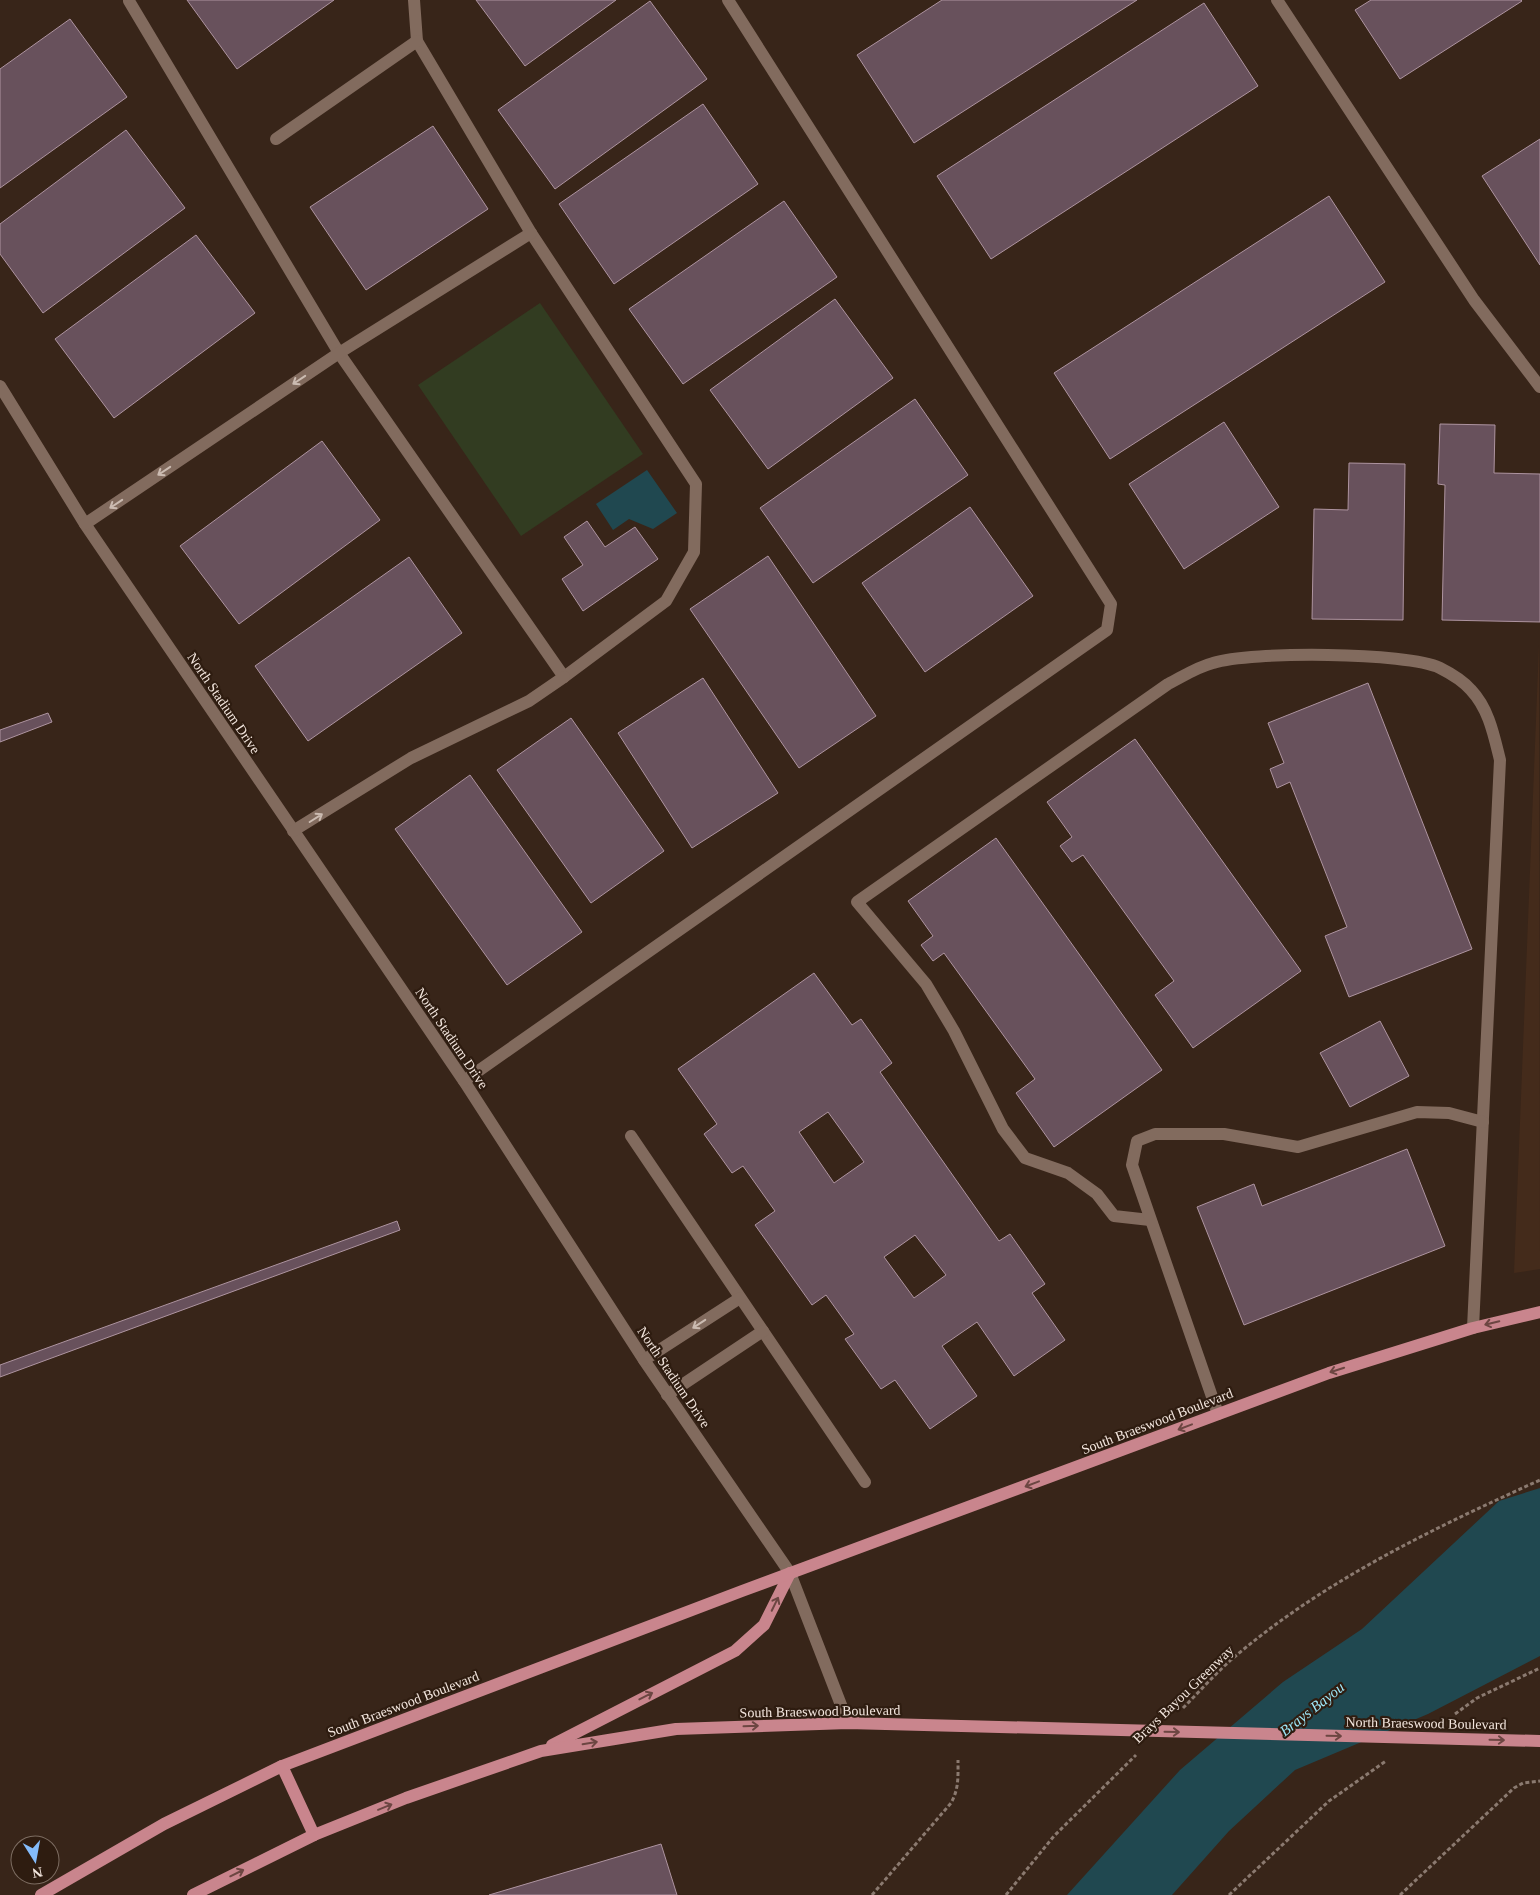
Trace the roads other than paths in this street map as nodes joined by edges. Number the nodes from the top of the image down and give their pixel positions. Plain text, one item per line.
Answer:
1 (414, 0) edge
2 (728, 0) edge
3 (1277, 0) edge
4 (129, 1) edge
5 (417, 41) junction
6 (276, 139) dead end
7 (531, 233) junction
8 (339, 353) junction
9 (0, 386) edge
10 (1540, 387) edge
11 (85, 524) junction
12 (564, 676) junction
13 (293, 832) junction
14 (464, 1081) junction
15 (1482, 1122) junction
16 (631, 1136) dead end
17 (1150, 1220) junction
18 (740, 1298) junction
19 (1540, 1312) edge
20 (1473, 1328) junction
21 (763, 1331) junction
22 (644, 1360) junction
23 (667, 1395) junction
24 (1218, 1414) junction
25 (865, 1482) dead end
26 (790, 1574) junction
27 (848, 1723) junction
28 (1071, 1729) joint
29 (1538, 1741) edge
30 (541, 1751) junction
31 (282, 1766) junction
32 (314, 1835) junction
33 (41, 1895) edge
34 (193, 1895) edge

1 - 5 street
2 - 14 street
3 - 10 street
4 - 8 street
5 - 6 street
5 - 7 street
7 - 8 street
7 - 12 street
8 -> 11 street
8 - 12 street
9 - 11 street, North Stadium Drive
11 - 13 street, North Stadium Drive
13 -> 12 street
13 - 14 street, North Stadium Drive
14 - 22 street, North Stadium Drive
15 - 17 street
15 - 17 street
15 - 20 street
16 - 18 street
17 - 24 street
18 - 21 street
18 -> 22 street
19 -> 20 main road, South Braeswood Boulevard
20 -> 24 main road, South Braeswood Boulevard
21 - 23 street
21 - 25 street
22 - 23 street, North Stadium Drive
23 - 26 street, North Stadium Drive
24 -> 26 main road, South Braeswood Boulevard
26 - 27 street, North Stadium Drive
30 -> 26 main road, South Braeswood Boulevard
26 - 31 main road, South Braeswood Boulevard
27 - 28 main road, South Braeswood Boulevard
30 -> 27 main road, South Braeswood Boulevard
28 -> 29 main road, North Braeswood Boulevard
32 -> 30 main road, South Braeswood Boulevard
31 - 32 main road
31 - 33 main road, South Braeswood Boulevard
34 -> 32 main road, South Braeswood Boulevard

